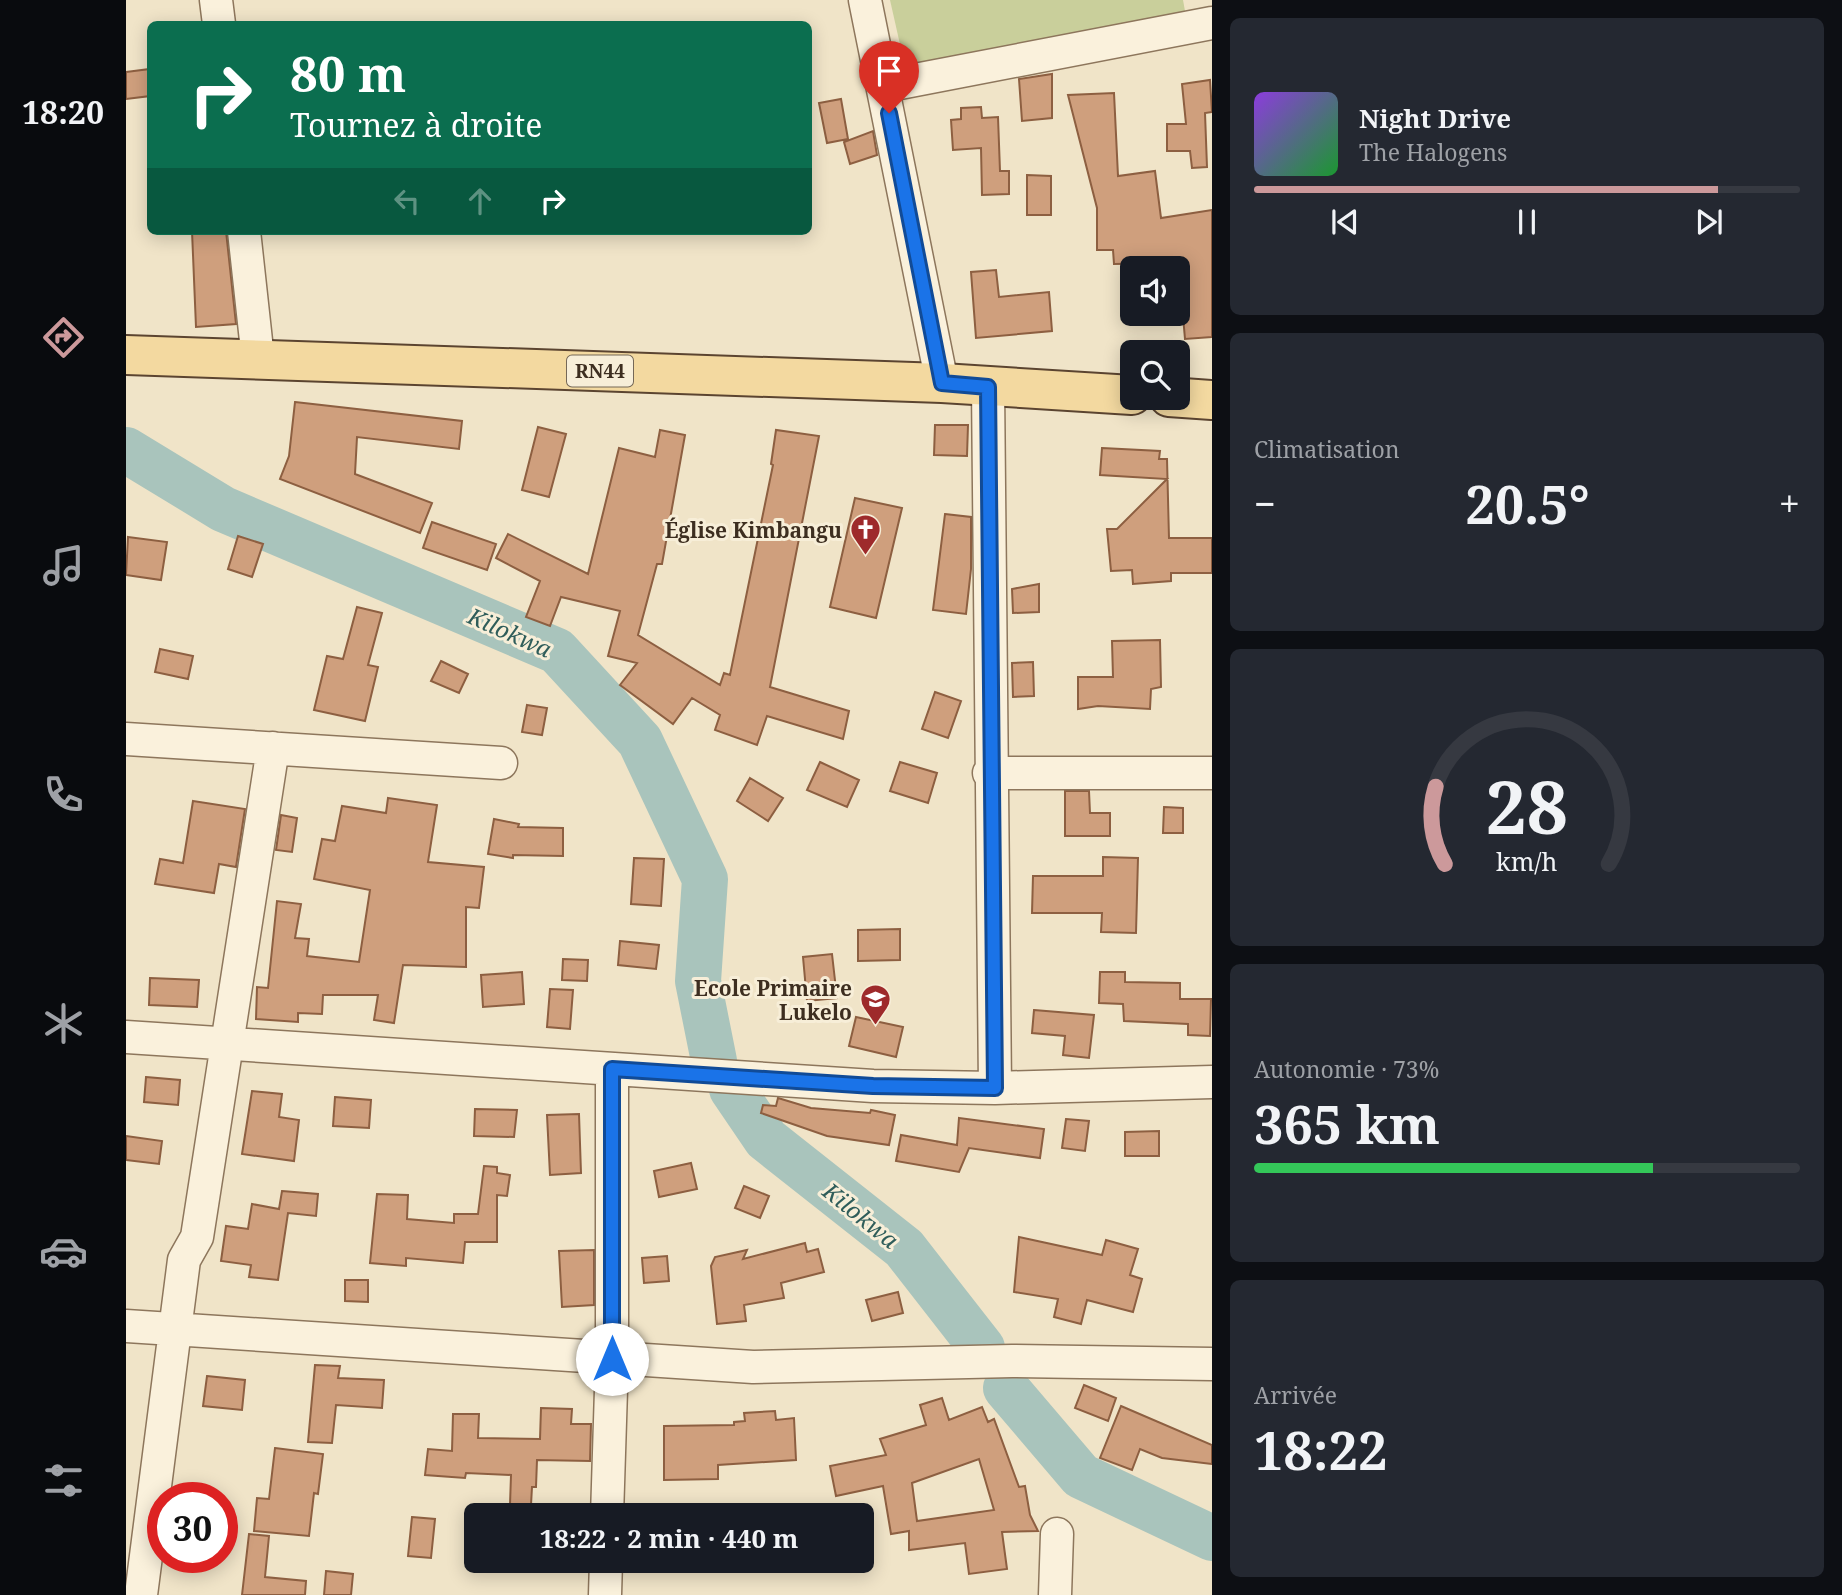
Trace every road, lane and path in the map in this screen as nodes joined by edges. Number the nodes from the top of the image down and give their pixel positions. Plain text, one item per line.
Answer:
1 (216, 0) edge
2 (866, 0) edge
3 (219, 21) edge
4 (1212, 23) edge
5 (884, 86) junction
6 (244, 235) edge
7 (126, 355) edge
8 (258, 359) junction
9 (942, 383) junction
10 (988, 387) junction
11 (1120, 394) edge
12 (1190, 398) edge
13 (1212, 400) edge
14 (126, 739) edge
15 (273, 748) junction
16 (501, 763) dead end
17 (989, 773) junction
18 (1212, 773) edge
19 (126, 1037) edge
20 (228, 1045) junction
21 (612, 1069) junction
22 (1212, 1082) edge
23 (995, 1088) junction
24 (126, 1326) edge
25 (176, 1331) junction
26 (612, 1359) junction
27 (1212, 1364) edge
28 (607, 1503) edge
29 (1057, 1534) dead end
30 (605, 1573) edge
31 (141, 1595) edge
32 (604, 1595) edge
33 (1055, 1595) edge

1 - 3 street
2 - 5 street
4 - 5 street
5 - 9 street
6 - 8 street
7 - 8 main road, RN44
8 - 9 main road, RN44
9 - 10 main road, RN44
10 - 11 main road, RN44
10 - 17 street
12 - 13 main road
14 - 15 street
15 - 16 street
15 - 20 street
17 - 18 street
17 - 23 street
19 - 20 street
20 - 21 street
20 - 25 street
21 - 23 street
21 - 26 street
22 - 23 street
24 - 25 street
25 - 26 street
25 - 31 street
26 - 27 street
26 - 28 street
29 - 33 street
30 - 32 street

